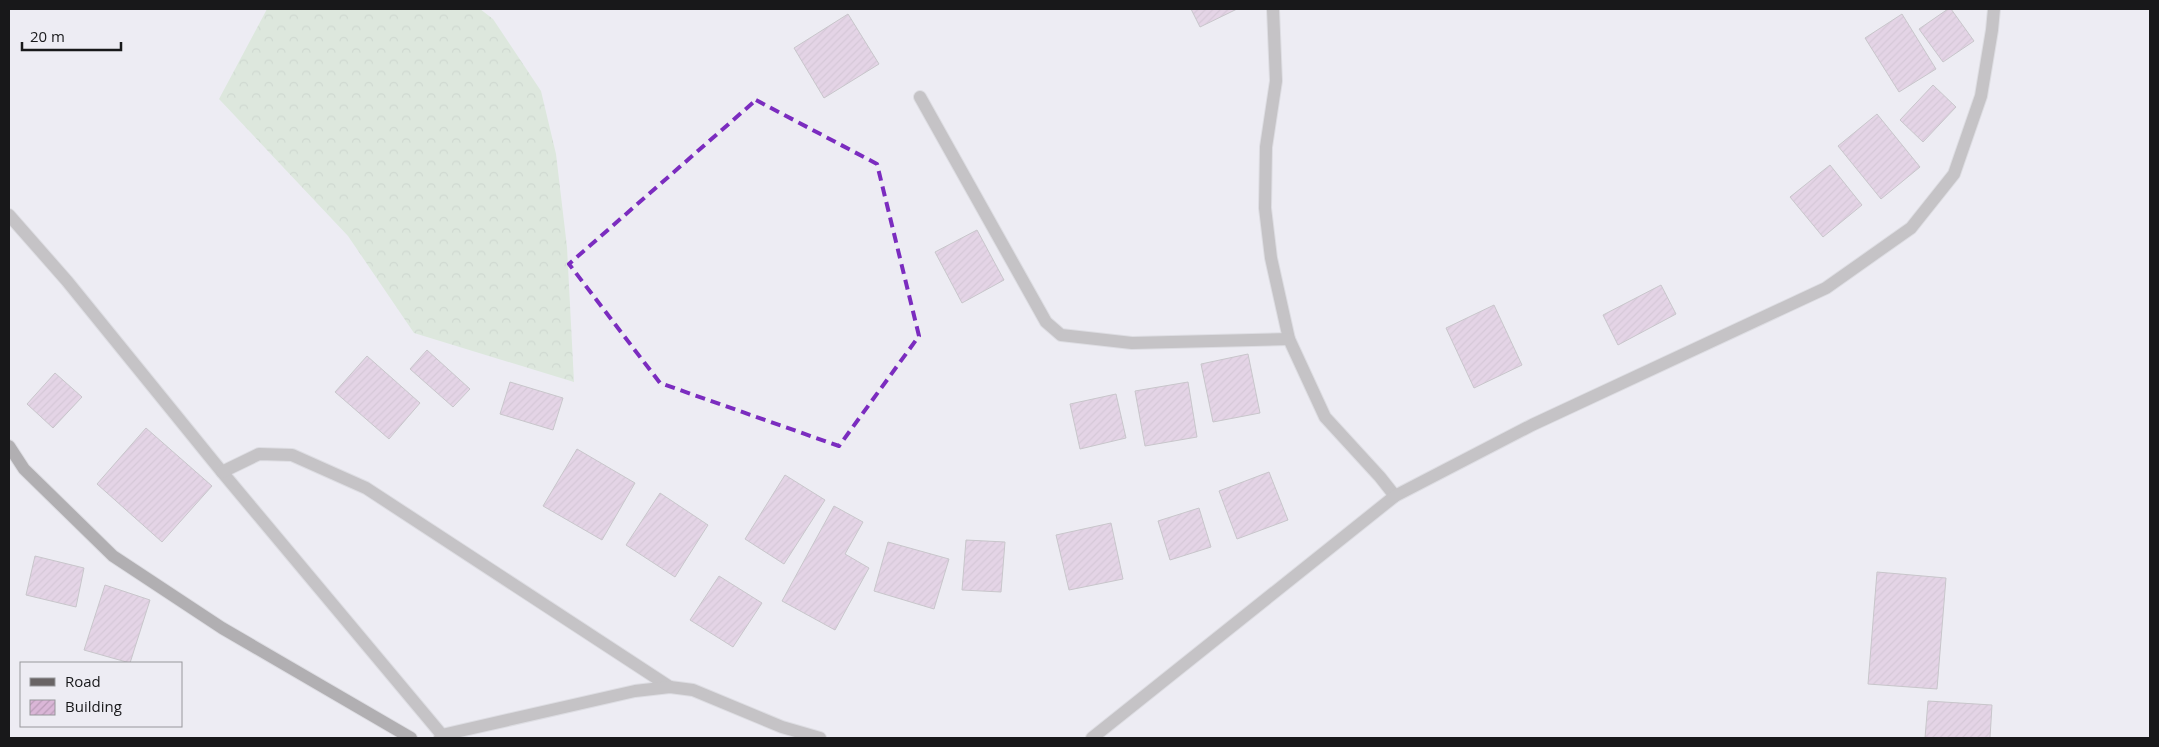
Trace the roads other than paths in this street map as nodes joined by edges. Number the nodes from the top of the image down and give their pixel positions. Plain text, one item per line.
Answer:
1 (1273, 9) edge
2 (1994, 9) edge
3 (920, 97) dead end
4 (9, 215) edge
5 (1289, 339) junction
6 (10, 449) edge
7 (222, 472) junction
8 (1395, 496) junction
9 (670, 688) junction
10 (441, 737) edge
11 (411, 738) edge
12 (820, 738) edge
13 (1092, 738) edge

1 - 5 street
2 - 8 street
3 - 5 street
4 - 7 street
5 - 8 street
6 - 11 street
7 - 9 street
7 - 10 street
8 - 13 street
9 - 10 street
9 - 12 street

